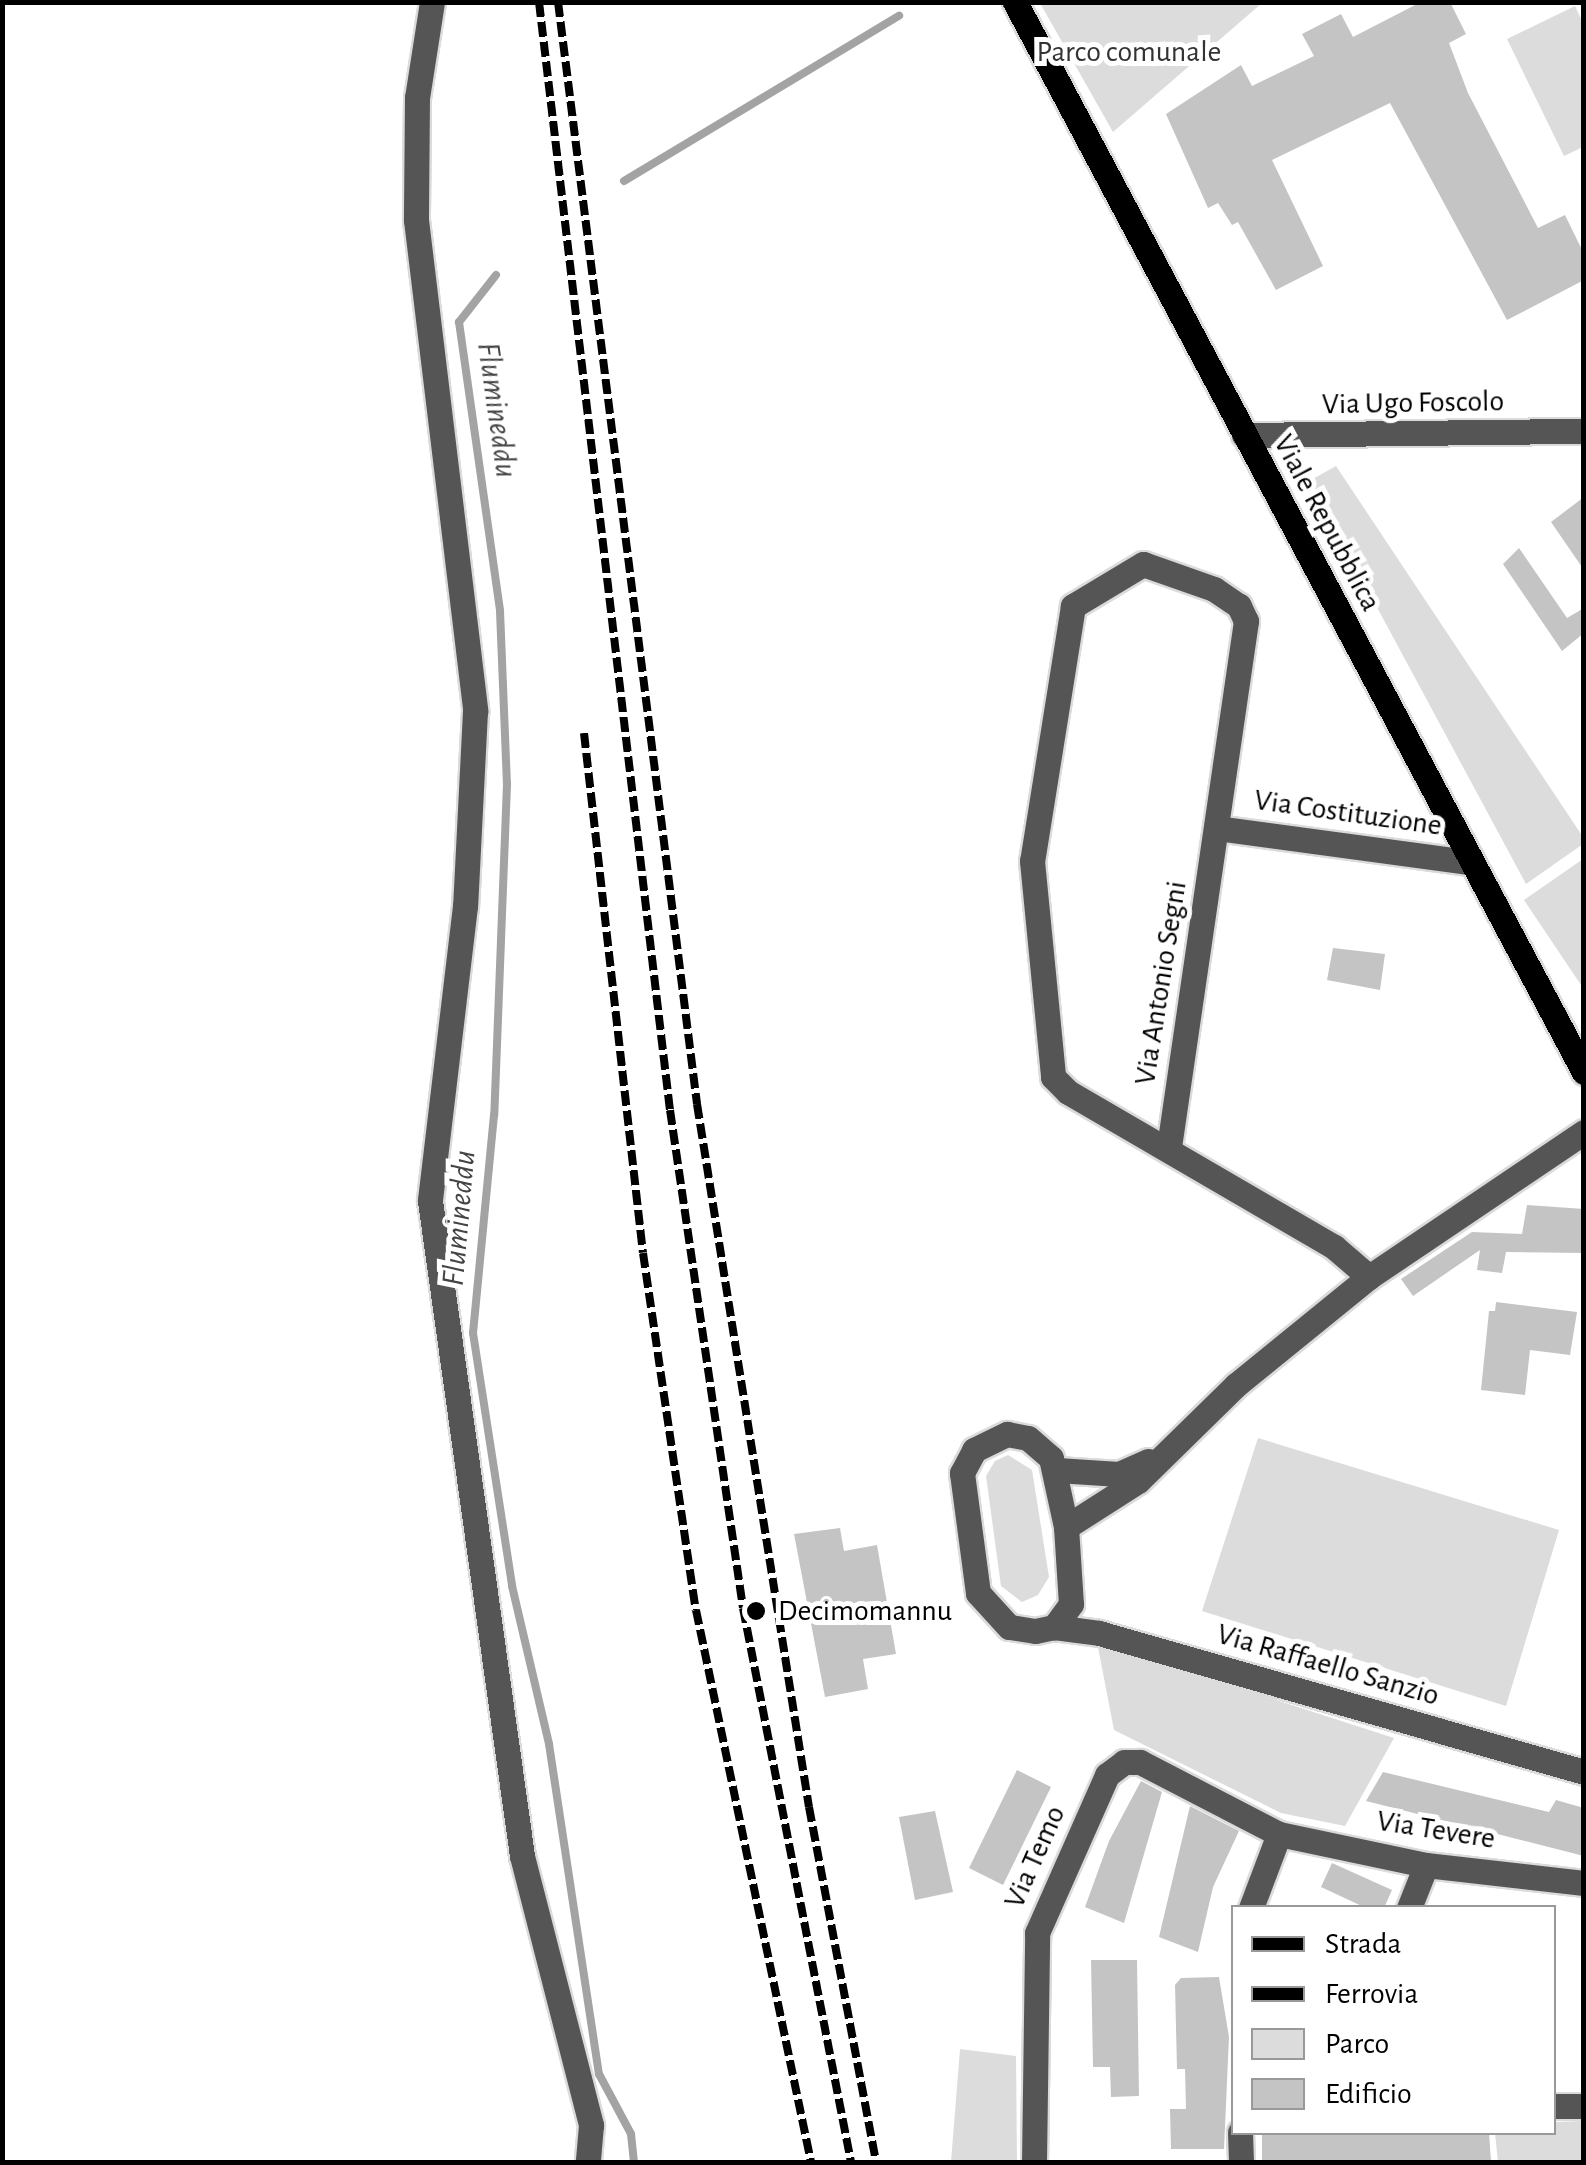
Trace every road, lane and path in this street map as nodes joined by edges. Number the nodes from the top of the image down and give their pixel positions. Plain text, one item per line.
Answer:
1 (432, 2) edge
2 (1015, 2) edge
3 (1244, 435) junction
4 (1582, 435) edge
5 (1217, 828) junction
6 (1470, 862) junction
7 (1584, 1072) edge
8 (1584, 1132) edge
9 (1169, 1148) junction
10 (1369, 1277) junction
11 (1166, 1454) junction
12 (1057, 1470) junction
13 (1066, 1527) junction
14 (1054, 1626) junction
15 (1584, 1772) edge
16 (1280, 1834) junction
17 (1426, 1865) junction
18 (1584, 1883) edge
19 (1253, 1905) edge
20 (1409, 1905) edge
21 (1556, 2106) edge
22 (1584, 2106) edge
23 (1240, 2135) edge
24 (588, 2162) edge
25 (1034, 2162) edge
26 (1241, 2162) edge

1 - 24 street
2 - 3 main road, Viale Repubblica
3 - 4 street, Via Ugo Foscolo
3 - 6 main road, Viale Repubblica
5 - 6 street, Via Costituzione
5 - 9 street, Via Antonio Segni
5 - 9 street, Via Antonio Segni
6 - 7 main road, Viale Repubblica
8 - 10 street
9 - 10 street
10 - 11 street
11 - 12 street
11 - 13 street
12 - 13 street
12 - 14 street, Via Raffaello Sanzio
13 - 14 street
14 - 15 street, Via Raffaello Sanzio
16 - 17 street, Via Tevere
16 - 19 street
16 - 25 street, Via Temo
17 - 18 street, Via Tevere
17 - 20 street
21 - 22 street
23 - 26 street

